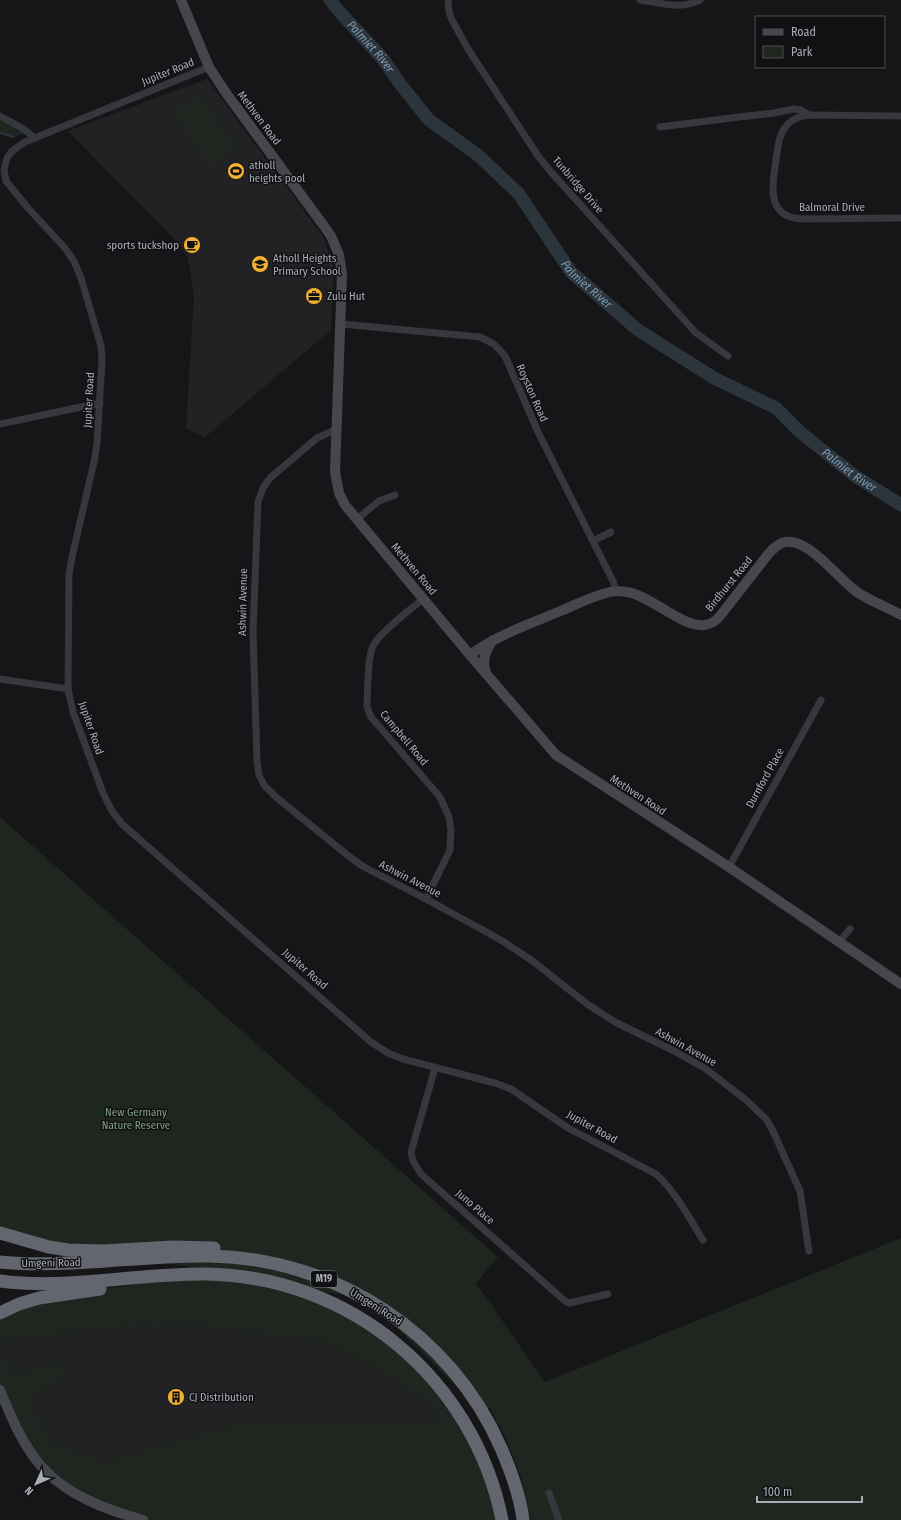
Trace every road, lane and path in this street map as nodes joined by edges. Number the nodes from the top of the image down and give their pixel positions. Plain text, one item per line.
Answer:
1 (181, 0) edge
2 (448, 0) edge
3 (640, 0) edge
4 (700, 0) edge
5 (209, 67) junction
6 (809, 115) junction
7 (0, 116) edge
8 (901, 116) edge
9 (660, 127) dead end
10 (35, 138) junction
11 (901, 218) edge
12 (341, 324) junction
13 (728, 356) dead end
14 (100, 404) junction
15 (0, 424) edge
16 (337, 429) junction
17 (395, 495) dead end
18 (357, 519) junction
19 (611, 532) dead end
20 (593, 542) junction
21 (616, 591) junction
22 (423, 599) junction
23 (901, 615) edge
24 (493, 640) junction
25 (470, 654) junction
26 (486, 673) junction
27 (0, 679) edge
28 (68, 689) junction
29 (821, 700) dead end
30 (729, 867) junction
31 (426, 899) junction
32 (850, 929) dead end
33 (839, 942) junction
34 (901, 984) edge
35 (435, 1068) junction
36 (0, 1233) edge
37 (703, 1240) dead end
38 (809, 1251) dead end
39 (0, 1262) edge
40 (237, 1275) junction
41 (0, 1281) edge
42 (608, 1294) dead end
43 (367, 1299) junction
44 (0, 1313) edge
45 (0, 1390) edge
46 (549, 1493) dead end
47 (143, 1520) edge
48 (502, 1520) edge
49 (523, 1520) edge
50 (559, 1520) edge

1 - 5 street, Methven Road
2 - 13 street, Tunbridge Drive
3 - 4 street
5 - 10 street, Jupiter Road
5 - 12 street, Methven Road
6 - 8 street, Balmoral Drive
6 - 9 street
6 - 11 street, Balmoral Drive
7 - 10 street
10 - 14 street, Jupiter Road
12 - 16 street, Methven Road
12 - 20 street, Royston Road
14 - 15 street
14 - 28 street, Jupiter Road
16 - 18 street, Methven Road
16 - 31 street, Ashwin Avenue
17 - 18 street
18 - 22 street, Methven Road
19 - 20 street
20 - 21 street, Royston Road
21 - 23 street, Birdhurst Road
21 - 24 street, Birdhurst Road
22 - 25 street, Methven Road
22 - 31 street, Campbell Road
24 - 25 street, Birdhurst Road
24 - 26 street
25 - 26 street, Methven Road
26 - 30 street, Methven Road
27 - 28 street
28 - 35 street, Jupiter Road
29 - 30 street, Durnford Place
30 - 33 street, Methven Road
31 - 38 street, Ashwin Avenue
32 - 33 street
33 - 34 street, Methven Road
35 - 37 street, Jupiter Road
35 - 42 street, Juno Place
36 - 43 highway
39 - 43 highway, Umgeni Road / M19
40 - 41 highway, Umgeni Road / M19
40 - 44 highway
40 - 48 highway, Umgeni Road / M19
43 - 49 highway, Umgeni Road / M19
45 - 47 street
46 - 50 street

